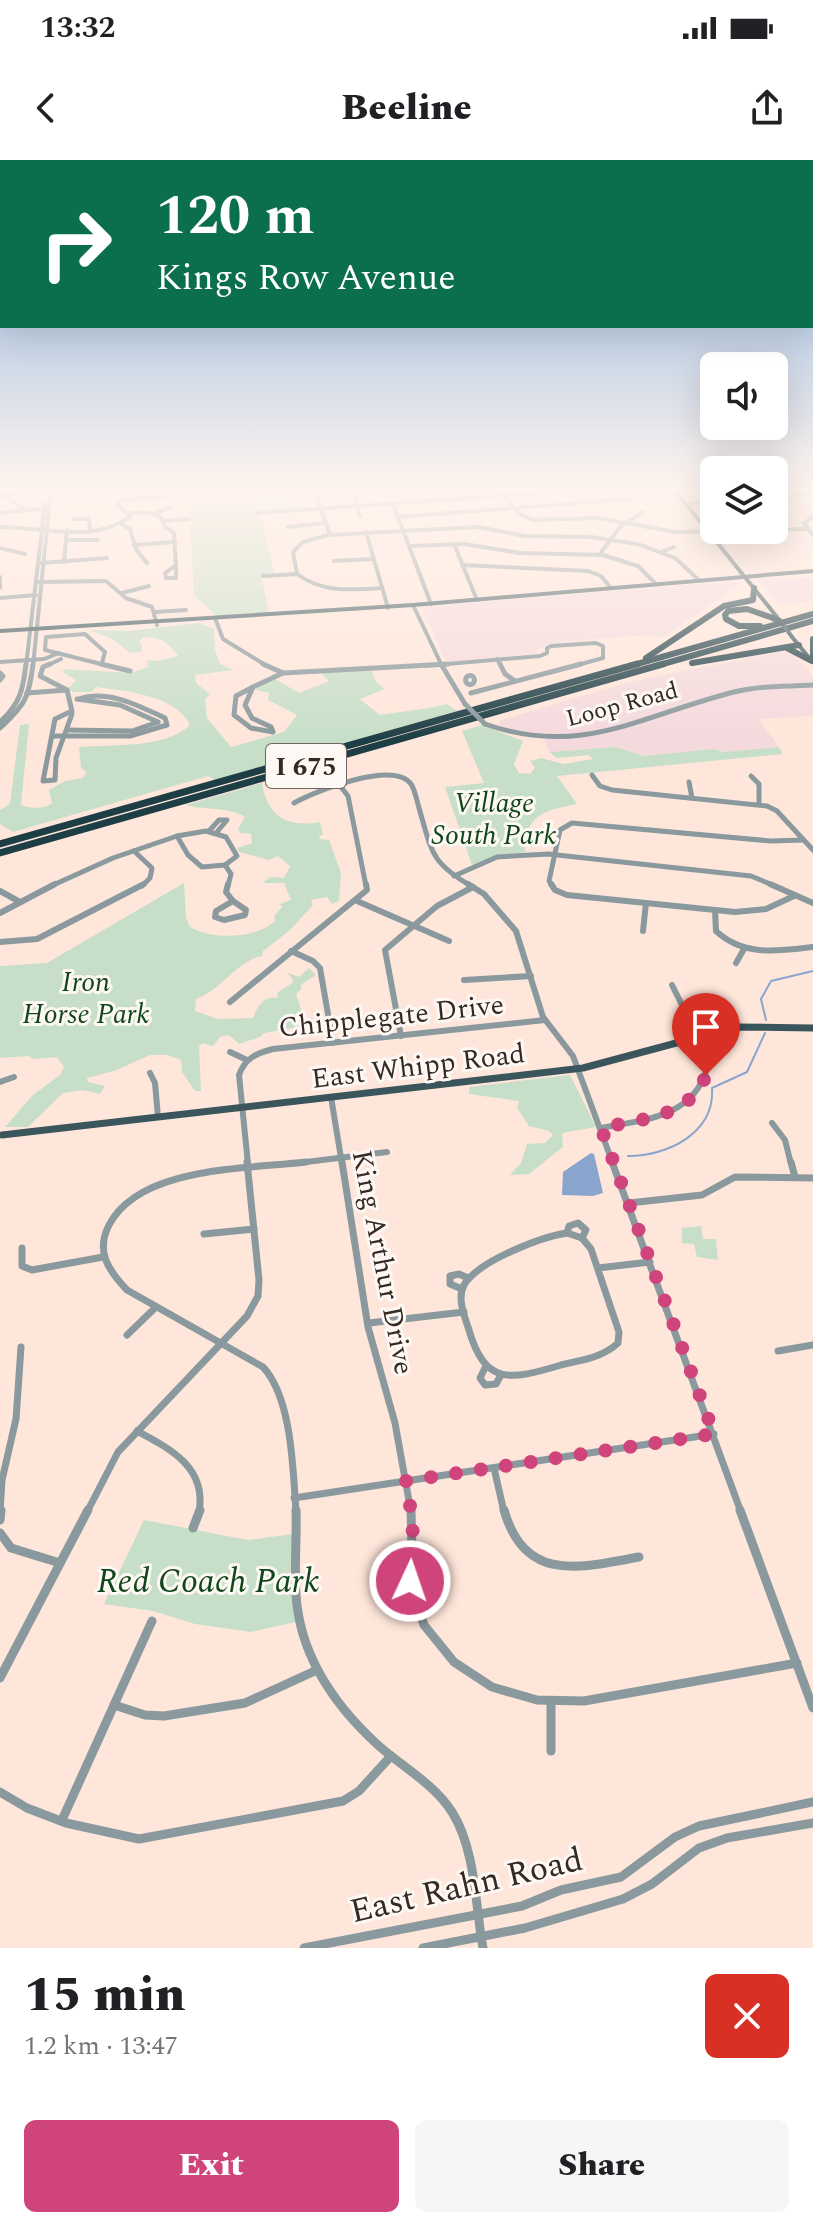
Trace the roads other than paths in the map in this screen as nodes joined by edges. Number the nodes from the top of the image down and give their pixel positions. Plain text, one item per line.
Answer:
1 (39, 572) edge
2 (62, 572) edge
3 (377, 572) edge
4 (420, 572) edge
5 (465, 572) edge
6 (513, 572) edge
7 (591, 572) edge
8 (643, 572) edge
9 (692, 572) edge
10 (741, 572) edge
11 (797, 572) edge
12 (297, 574) joint
13 (263, 576) dead end
14 (512, 577) dead end
15 (745, 577) junction
16 (0, 580) edge
17 (61, 581) junction
18 (700, 581) junction
19 (38, 582) junction
20 (656, 584) junction
21 (149, 586) dead end
22 (0, 588) edge
23 (382, 588) junction
24 (611, 588) junction
25 (754, 588) junction
26 (122, 593) junction
27 (37, 595) junction
28 (0, 598) edge
29 (477, 600) junction
30 (431, 604) junction
31 (413, 605) junction
32 (769, 606) junction
33 (388, 607) junction
34 (186, 610) dead end
35 (156, 612) junction
36 (813, 612) edge
37 (715, 613) junction
38 (777, 619) junction
39 (215, 620) junction
40 (813, 621) edge
41 (157, 623) junction
42 (32, 631) junction
43 (0, 632) edge
44 (813, 639) edge
45 (799, 645) junction
46 (779, 648) junction
47 (56, 658) junction
48 (497, 659) junction
49 (30, 660) junction
50 (813, 660) edge
51 (0, 662) edge
52 (102, 663) junction
53 (441, 664) junction
54 (130, 671) dead end
55 (0, 673) edge
56 (283, 673) junction
57 (630, 674) junction
58 (0, 680) edge
59 (464, 680) dead end
60 (451, 681) junction
61 (515, 681) junction
62 (813, 685) edge
63 (253, 687) junction
64 (64, 691) junction
65 (23, 693) junction
66 (30, 693) junction
67 (471, 693) dead end
68 (528, 696) junction
69 (79, 699) junction
70 (70, 700) junction
71 (72, 714) junction
72 (0, 725) edge
73 (66, 733) junction
74 (53, 736) junction
75 (592, 775) dead end
76 (751, 776) dead end
77 (689, 782) dead end
78 (341, 787) junction
79 (692, 798) junction
80 (294, 803) dead end
81 (759, 804) junction
82 (209, 831) junction
83 (217, 832) junction
84 (176, 835) junction
85 (803, 840) junction
86 (0, 844) edge
87 (813, 850) edge
88 (134, 851) junction
89 (0, 853) edge
90 (555, 855) junction
91 (225, 865) junction
92 (454, 876) junction
93 (473, 887) junction
94 (0, 891) edge
95 (794, 896) junction
96 (233, 901) junction
97 (357, 901) junction
98 (20, 902) junction
99 (646, 903) junction
100 (813, 903) edge
101 (715, 910) junction
102 (0, 913) edge
103 (415, 924) junction
104 (643, 931) dead end
105 (449, 941) dead end
106 (0, 942) edge
107 (813, 947) edge
108 (744, 949) junction
109 (291, 951) junction
110 (736, 963) dead end
111 (531, 976) junction
112 (464, 980) dead end
113 (672, 985) dead end
114 (230, 1002) dead end
115 (545, 1020) junction
116 (813, 1028) edge
117 (697, 1035) junction
118 (401, 1036) junction
119 (333, 1043) junction
120 (230, 1052) dead end
121 (247, 1060) junction
122 (707, 1068) dead end
123 (577, 1069) junction
124 (150, 1073) dead end
125 (14, 1077) dead end
126 (0, 1082) edge
127 (331, 1097) junction
128 (243, 1107) junction
129 (158, 1117) junction
130 (772, 1123) dead end
131 (601, 1128) junction
132 (1, 1135) edge
133 (387, 1152) dead end
134 (341, 1157) junction
135 (248, 1168) junction
136 (795, 1177) junction
137 (813, 1178) edge
138 (629, 1203) junction
139 (254, 1229) junction
140 (204, 1234) dead end
141 (22, 1248) dead end
142 (103, 1257) junction
143 (650, 1262) junction
144 (598, 1268) junction
145 (468, 1278) junction
146 (462, 1289) junction
147 (156, 1307) junction
148 (464, 1312) junction
149 (369, 1323) junction
150 (127, 1335) dead end
151 (221, 1343) junction
152 (813, 1345) edge
153 (21, 1347) dead end
154 (778, 1351) dead end
155 (485, 1368) junction
156 (501, 1375) junction
157 (137, 1431) junction
158 (714, 1434) junction
159 (494, 1468) junction
160 (406, 1481) junction
161 (294, 1498) junction
162 (0, 1520) edge
163 (193, 1528) dead end
164 (0, 1533) edge
165 (639, 1557) dead end
166 (60, 1563) junction
167 (152, 1621) dead end
168 (797, 1663) junction
169 (317, 1670) junction
170 (0, 1678) edge
171 (551, 1703) junction
172 (114, 1705) junction
173 (813, 1708) edge
174 (551, 1751) dead end
175 (391, 1756) junction
176 (0, 1792) edge
177 (813, 1802) edge
178 (62, 1820) junction
179 (711, 1823) junction
180 (813, 1823) edge
181 (719, 1841) junction
182 (477, 1915) junction
183 (481, 1936) junction
184 (304, 1948) edge
185 (423, 1948) edge
186 (483, 1948) edge

1 - 19 street
2 - 17 street
3 - 23 street
4 - 30 street
5 - 29 street
6 - 14 street
7 - 24 street
8 - 20 street
9 - 18 street
10 - 15 main road
11 - 15 main road
12 - 13 street
12 - 23 street
15 - 18 main road
15 - 25 main road
16 - 22 street
17 - 19 street
17 - 26 street
18 - 20 main road
19 - 27 street
20 - 24 main road
21 - 26 street
23 - 33 street
24 - 29 main road
25 - 32 main road
25 - 37 highway
26 - 35 street
27 - 28 street
27 - 42 street
29 - 30 main road
30 - 31 main road
31 - 33 main road
31 - 53 street, Loop Road
32 - 37 highway
32 - 38 main road
33 - 39 main road
34 - 35 street
35 - 41 street
36 - 38 highway
36 - 68 highway, I 675
37 - 68 highway
38 - 45 main road, bridge
39 - 41 main road
39 - 56 street
40 - 57 highway, I 675
41 - 42 main road
42 - 43 main road
42 - 49 street
44 - 50 highway
45 - 46 highway
45 - 50 main road
46 - 50 highway
46 - 57 highway
47 - 49 street
47 - 52 street
47 - 52 street
47 - 64 street
48 - 53 street
48 - 61 street
48 - 61 street
49 - 51 street
49 - 65 street
49 - 66 street
52 - 54 street
53 - 56 street
53 - 60 street, Loop Road
55 - 58 street
56 - 63 street
57 - 89 highway, I 675
59 - 60 street
60 - 62 street, Loop Road, bridge
61 - 67 street
63 - 63 street
64 - 66 street
64 - 70 street
65 - 66 street
65 - 72 street
66 - 72 street
68 - 86 highway, I 675
69 - 70 street
69 - 73 street
69 - 73 street
70 - 71 street
71 - 73 street
71 - 74 street
73 - 74 street
73 - 74 street
75 - 79 street
76 - 81 street
77 - 79 street
78 - 80 street
78 - 92 street
78 - 97 street
79 - 81 street
81 - 85 street
82 - 83 street
82 - 83 street
82 - 84 street
83 - 91 street
84 - 88 street
84 - 91 street
85 - 87 street
85 - 90 street
88 - 98 street
88 - 106 street
90 - 92 street
90 - 95 street
90 - 99 street
91 - 96 street
92 - 93 street
93 - 103 street
93 - 111 street
94 - 98 street
95 - 100 street
95 - 101 street
96 - 96 street
97 - 103 street
97 - 109 street
98 - 102 street
99 - 101 street
99 - 104 street
101 - 108 street
103 - 105 street
103 - 118 street
107 - 108 street
108 - 110 street
109 - 114 street
109 - 119 street
111 - 112 street
111 - 115 street
113 - 117 street
115 - 118 street, Chipplegate Drive
115 - 123 street
116 - 117 main road, East Whipp Road
117 - 123 main road, East Whipp Road
118 - 119 street, Chipplegate Drive
119 - 121 street, Chipplegate Drive
120 - 121 street
121 - 128 street, Chipplegate Drive
122 - 131 street
123 - 127 main road, East Whipp Road
123 - 131 street
124 - 129 street
125 - 126 street
127 - 128 main road, East Whipp Road
127 - 134 street, King Arthur Drive
128 - 129 main road, East Whipp Road
128 - 135 street, Chipplegate Drive
129 - 132 main road, East Whipp Road
130 - 136 street
131 - 138 street
133 - 134 street
134 - 135 street
134 - 149 street, King Arthur Drive
135 - 139 street
135 - 142 street
136 - 137 street
136 - 138 street
138 - 143 street
139 - 140 street
139 - 151 street
141 - 142 street
142 - 147 street
143 - 144 street
143 - 158 street
144 - 145 street
144 - 156 street
145 - 146 street
145 - 146 street
146 - 148 street
147 - 150 street
147 - 151 street
148 - 149 street
148 - 155 street
149 - 160 street, King Arthur Drive
151 - 157 street
151 - 161 street
152 - 154 street
153 - 162 street
155 - 156 street
155 - 156 street
157 - 163 street
157 - 166 street
158 - 159 street
158 - 168 street
159 - 160 street
159 - 165 street
160 - 161 street
160 - 171 street, King Arthur Drive
161 - 169 street
164 - 166 street
166 - 170 street
167 - 172 street
168 - 171 street, King Arthur Drive
168 - 173 street
169 - 172 street
169 - 175 street
171 - 174 street
172 - 178 street
175 - 178 street
175 - 182 street
176 - 178 street
177 - 179 street, East Rahn Road
179 - 181 street
179 - 182 street, East Rahn Road
180 - 181 street, East Rahn Road
181 - 183 street, East Rahn Road
182 - 183 street
182 - 184 street, East Rahn Road
183 - 185 street, East Rahn Road
183 - 186 street

